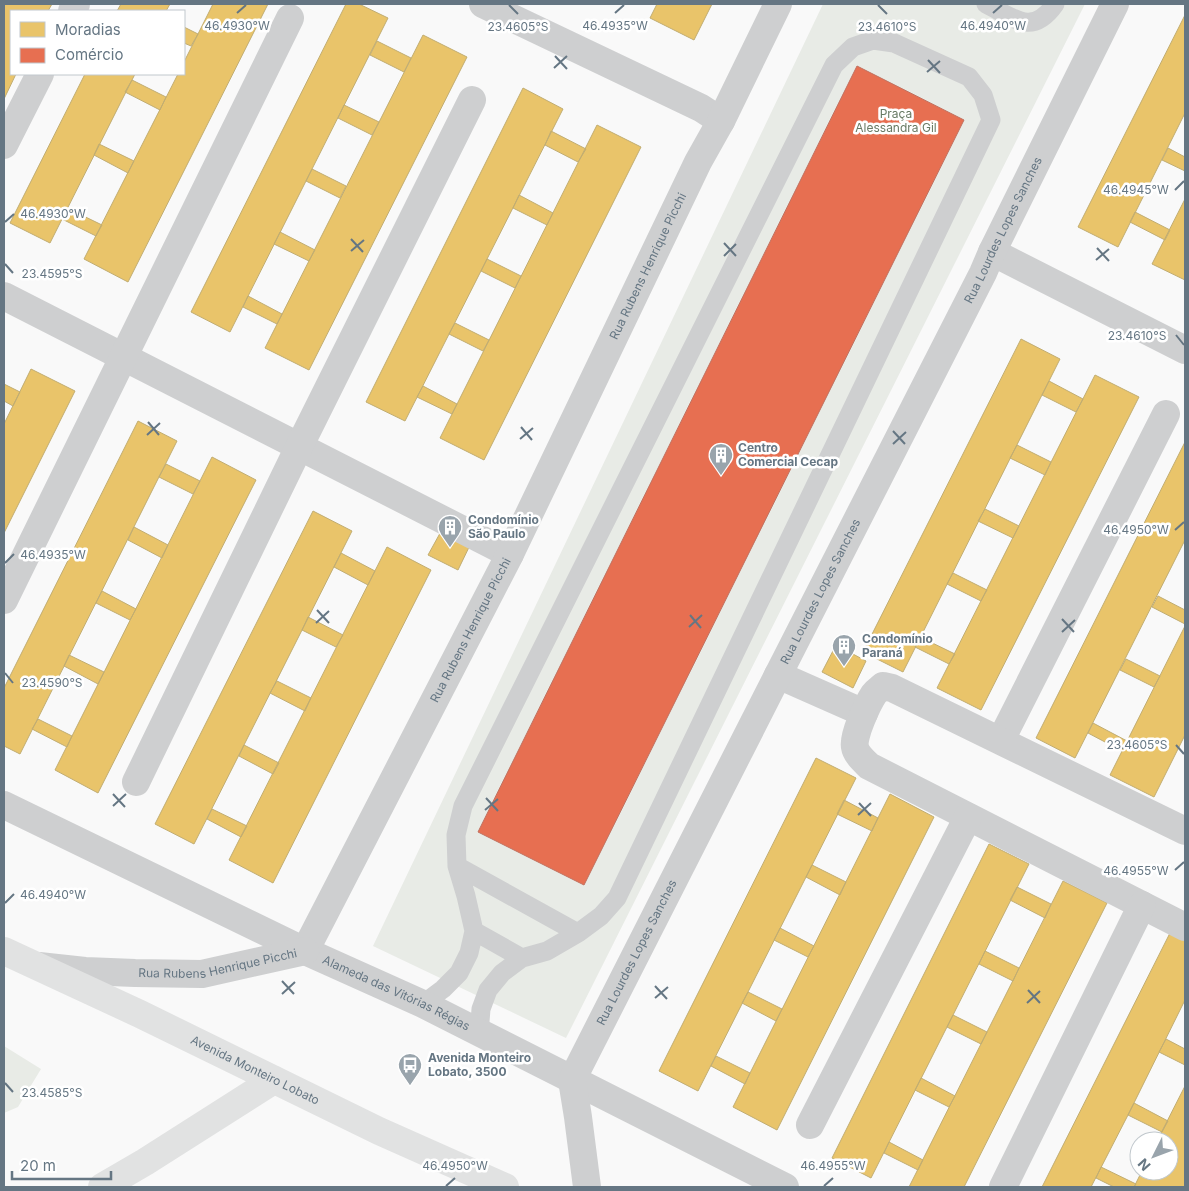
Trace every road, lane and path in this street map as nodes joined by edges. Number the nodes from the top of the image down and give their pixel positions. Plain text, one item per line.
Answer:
1 (483, 4) edge
2 (778, 4) edge
3 (986, 4) edge
4 (1055, 4) edge
5 (1115, 4) edge
6 (290, 18) dead end
7 (39, 75) edge
8 (472, 100) dead end
9 (721, 120) junction
10 (4, 144) edge
11 (992, 252) junction
12 (4, 296) edge
13 (1185, 350) edge
14 (122, 357) junction
15 (1166, 414) dead end
16 (299, 447) junction
17 (510, 554) junction
18 (4, 600) edge
19 (778, 675) junction
20 (864, 713) junction
21 (1001, 740) junction
22 (136, 782) dead end
23 (4, 805) edge
24 (968, 817) junction
25 (1182, 821) edge
26 (457, 866) junction
27 (1142, 905) junction
28 (1185, 927) edge
29 (474, 932) junction
30 (578, 933) junction
31 (4, 951) edge
32 (305, 951) junction
33 (522, 958) junction
34 (32, 965) junction
35 (422, 1004) junction
36 (479, 1034) junction
37 (274, 1080) junction
38 (572, 1080) junction
39 (810, 1125) dead end
40 (102, 1187) edge
41 (505, 1187) edge
42 (587, 1187) edge
43 (785, 1187) edge
44 (1003, 1187) edge

1 - 9 street
2 - 9 street, Rua Rubens Henrique Picchi
3 - 4 lane
5 - 11 street, Rua Lourdes Lopes Sanches
6 - 14 street
7 - 10 street
8 - 16 street
9 - 17 street, Rua Rubens Henrique Picchi
11 - 13 street
11 - 19 street, Rua Lourdes Lopes Sanches
12 - 14 street
14 - 16 street
14 - 18 street
15 - 21 street
16 - 17 street
16 - 22 street
17 - 32 street, Rua Rubens Henrique Picchi
19 - 20 street
19 - 38 street, Rua Lourdes Lopes Sanches
20 - 21 street
20 - 24 street
21 - 25 street
23 - 32 street, Alameda das Vitórias Régias
24 - 27 street
24 - 39 street
26 - 29 lane
26 - 30 lane
26 - 30 lane
27 - 28 street
27 - 44 street
29 - 33 lane
29 - 35 lane
30 - 33 lane
31 - 34 main road, Avenida Monteiro Lobato
32 - 34 street, Rua Rubens Henrique Picchi
32 - 35 street, Alameda das Vitórias Régias
33 - 36 lane
34 - 37 main road, Avenida Monteiro Lobato
35 - 36 street, Alameda das Vitórias Régias
36 - 38 street, Alameda das Vitórias Régias
37 - 40 main road
37 - 41 main road, Avenida Monteiro Lobato
38 - 42 street
38 - 43 street, Alameda das Vitórias Régias

